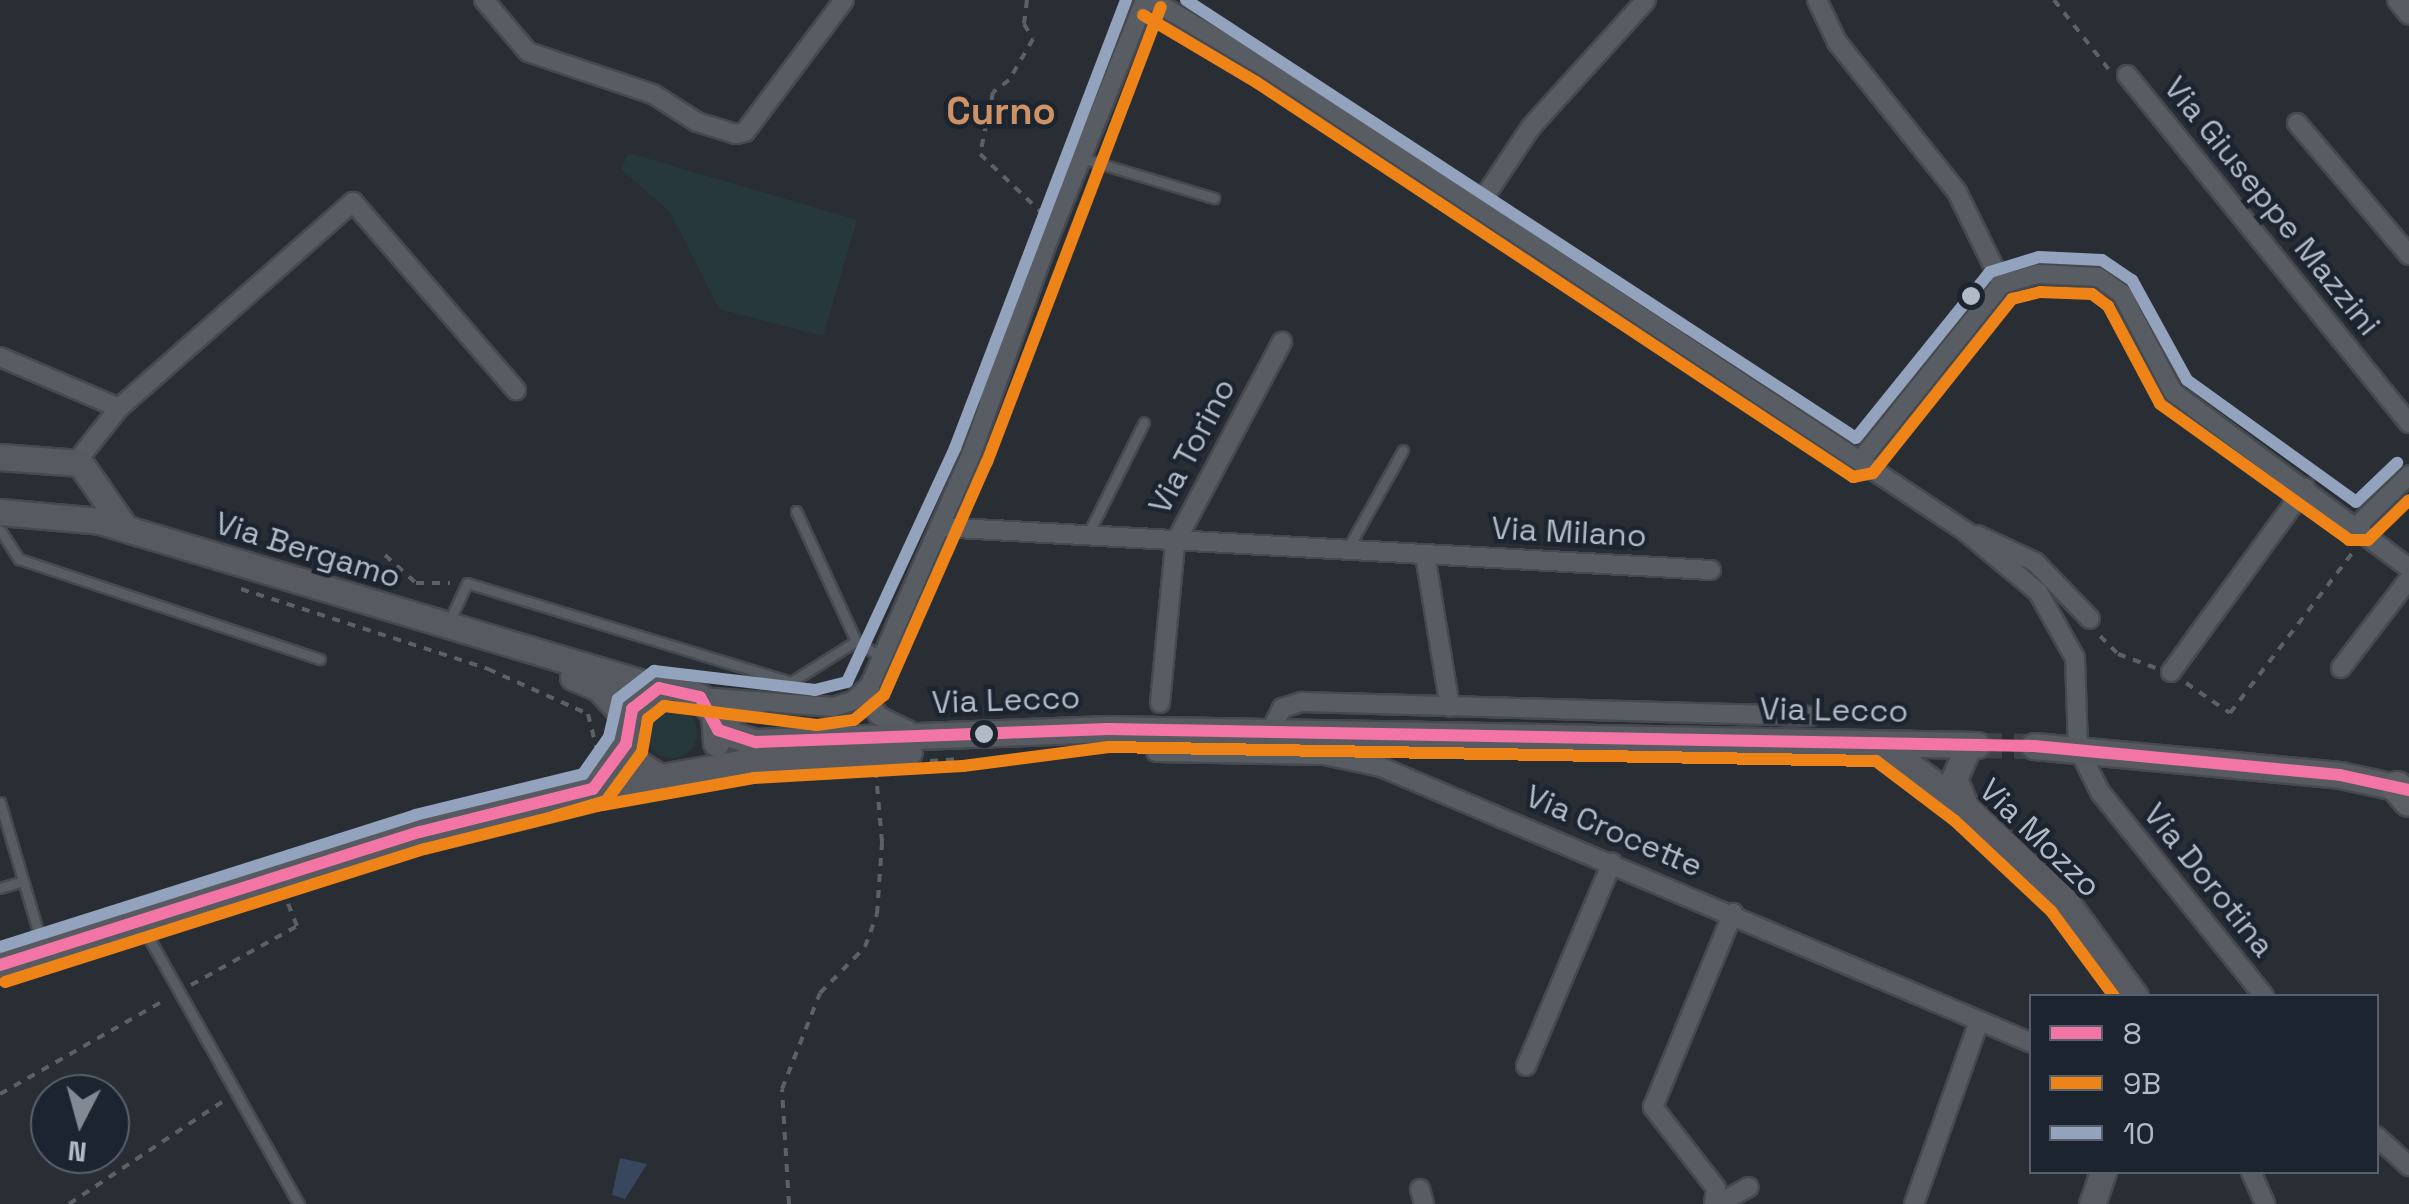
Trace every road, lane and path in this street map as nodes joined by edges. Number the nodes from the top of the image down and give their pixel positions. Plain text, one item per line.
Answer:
1 (484, 0) edge
2 (844, 0) edge
3 (1027, 0) edge
4 (1148, 0) edge
5 (1646, 0) edge
6 (1818, 0) edge
7 (2054, 0) edge
8 (2397, 0) edge
9 (2409, 15) edge
10 (2126, 75) joint
11 (2296, 123) dead end
12 (1081, 158) junction
13 (1047, 198) dead end
14 (1214, 198) dead end
15 (1477, 208) junction
16 (2409, 255) edge
17 (2002, 284) junction
18 (996, 341) dead end
19 (1282, 342) dead end
20 (0, 357) edge
21 (516, 390) dead end
22 (119, 408) junction
23 (1144, 422) dead end
24 (2409, 422) edge
25 (1403, 450) dead end
26 (972, 455) junction
27 (0, 457) edge
28 (1860, 461) junction
29 (76, 462) junction
30 (2409, 474) edge
31 (96, 486) junction
32 (2305, 488) junction
33 (796, 511) dead end
34 (0, 512) edge
35 (77, 518) junction
36 (939, 527) junction
37 (125, 528) junction
38 (2363, 529) junction
39 (0, 530) edge
40 (1964, 531) junction
41 (1087, 537) junction
42 (1175, 543) junction
43 (1346, 551) junction
44 (1424, 555) junction
45 (385, 556) dead end
46 (2409, 568) edge
47 (1711, 570) dead end
48 (2409, 580) edge
49 (467, 583) junction
50 (232, 586) dead end
51 (2090, 619) joint
52 (446, 627) junction
53 (472, 634) junction
54 (856, 640) junction
55 (882, 657) junction
56 (320, 660) dead end
57 (2341, 668) dead end
58 (2171, 672) junction
59 (870, 685) junction
60 (659, 688) junction
61 (700, 696) junction
62 (762, 703) junction
63 (1160, 703) dead end
64 (1450, 707) junction
65 (1810, 716) dead end
66 (717, 727) junction
67 (1108, 730) junction
68 (1270, 732) junction
69 (920, 734) junction
70 (619, 741) junction
71 (1882, 744) junction
72 (2034, 746) tunnel mouth
73 (2078, 748) junction
74 (1156, 752) dead end
75 (875, 764) dead end
76 (694, 774) junction
77 (662, 778) junction
78 (593, 788) junction
79 (2405, 793) edge
80 (0, 802) edge
81 (1966, 808) junction
82 (1612, 862) junction
83 (23, 881) junction
84 (0, 888) edge
85 (290, 890) dead end
86 (1733, 913) junction
87 (140, 922) junction
88 (44, 951) junction
89 (0, 964) edge
90 (176, 994) junction
91 (2134, 994) edge
92 (2262, 994) edge
93 (1978, 1022) junction
94 (2029, 1042) edge
95 (1526, 1066) dead end
96 (0, 1094) edge
97 (234, 1094) junction
98 (2379, 1139) edge
99 (2409, 1166) edge
100 (2102, 1174) edge
101 (2253, 1174) edge
102 (1748, 1187) dead end
103 (69, 1204) edge
104 (299, 1204) edge
105 (788, 1204) edge
106 (1716, 1204) edge
107 (1914, 1204) edge
108 (2092, 1204) edge
109 (2265, 1204) edge

1 - 2 street
3 - 13 path
4 - 12 street
4 - 15 street
5 - 15 street
6 - 17 street
7 - 10 path
8 - 9 street
10 - 24 street, Via Giuseppe Mazzini
11 - 16 street
12 - 14 lane
12 - 26 street
15 - 28 street
17 - 28 street
17 - 32 street
18 - 26 lane
19 - 42 street, Via Torino
20 - 22 street
21 - 22 street
22 - 29 street
23 - 41 lane
25 - 43 lane
26 - 36 street
27 - 29 main road
28 - 40 street
29 - 31 main road
30 - 38 street
31 - 35 main road
31 - 37 main road
32 - 38 street
32 - 58 street
33 - 54 lane
34 - 35 main road, Via Bergamo
35 - 37 main road, Via Bergamo
36 - 41 street, Via Milano
36 - 55 street
37 - 52 main road, Via Bergamo
38 - 46 street
38 - 58 path
39 - 56 lane
40 - 51 street
40 - 73 street
41 - 42 street, Via Milano
42 - 43 street, Via Milano
42 - 63 street, Via Torino
43 - 44 street, Via Milano
44 - 47 street, Via Milano
44 - 64 street
45 - 49 path
48 - 57 street
49 - 52 lane
49 - 54 lane
50 - 70 path
51 - 58 path
52 - 53 main road, Via Bergamo
53 - 60 main road, Via Bergamo
53 - 70 main road, Via Bergamo
54 - 55 lane
55 - 59 street
59 - 62 street
59 - 69 street
60 - 61 main road
60 - 70 main road
61 - 62 street
61 - 66 main road
62 - 66 street
64 - 65 street, Via Lecco
64 - 68 street, Via Lecco
66 - 69 main road, Via Lecco
66 - 76 main road
67 - 68 main road, Via Lecco
67 - 69 main road, Via Lecco
67 - 76 main road, Via Lecco
68 - 71 main road, Via Lecco
70 - 77 main road
70 - 78 main road
71 - 81 main road, Via Mozzo
71 - 81 main road, Via Lecco
72 - 73 main road
73 - 79 main road
73 - 92 street, Via Dorotina
74 - 82 street, Via Crocette
75 - 105 path
76 - 77 main road
77 - 78 main road
78 - 87 main road
80 - 83 lane
81 - 91 main road, Via Mozzo
82 - 86 street, Via Crocette
82 - 95 street
83 - 84 lane
83 - 88 lane
85 - 90 path
86 - 93 street, Via Crocette
86 - 106 street
87 - 88 main road
87 - 90 lane
88 - 89 main road
90 - 96 path
90 - 97 lane
93 - 94 street, Via Crocette
93 - 107 street
97 - 103 path
97 - 104 lane
98 - 99 street
100 - 108 main road
101 - 109 street
102 - 106 street

